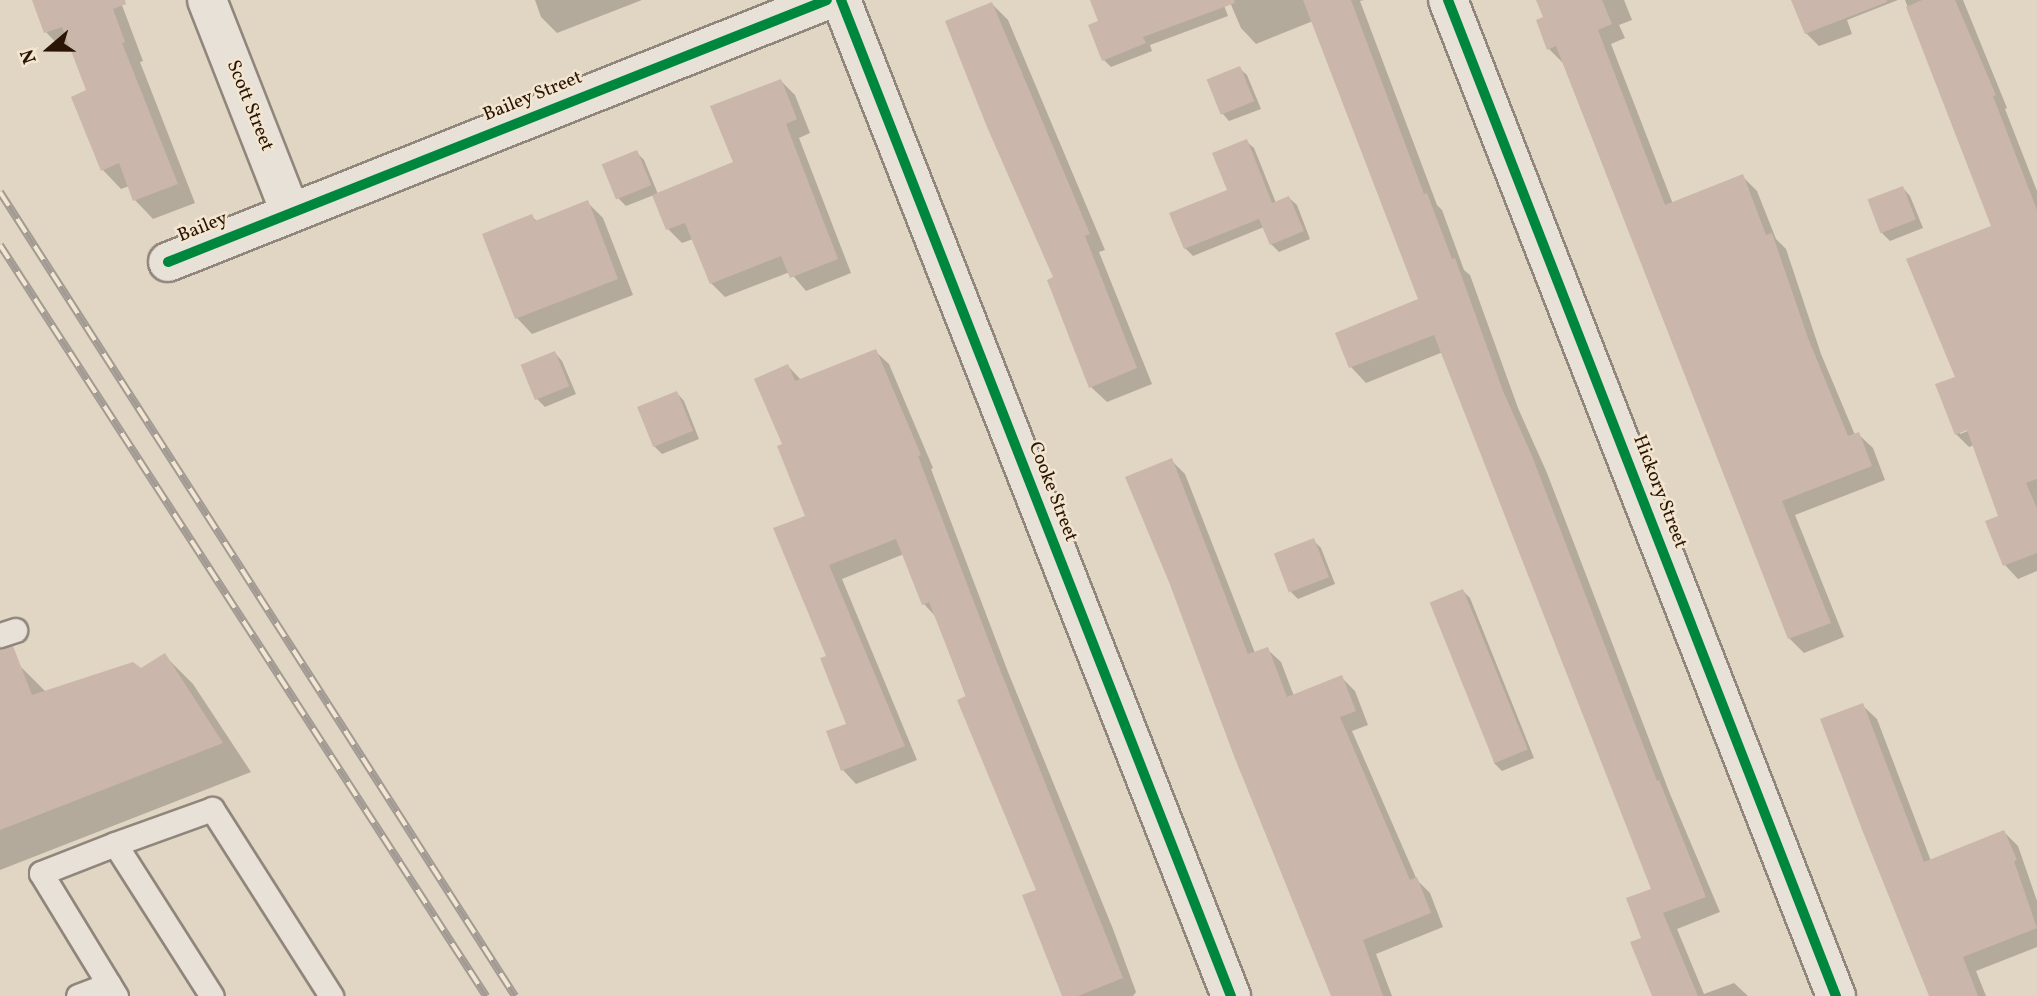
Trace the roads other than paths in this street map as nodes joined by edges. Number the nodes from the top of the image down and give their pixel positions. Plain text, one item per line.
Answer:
1 (207, 0) edge
2 (827, 0) edge
3 (841, 0) edge
4 (1448, 0) edge
5 (290, 212) junction
6 (253, 227) joint
7 (168, 262) dead end
8 (116, 844) junction
9 (113, 990) edge
10 (78, 996) edge
11 (212, 996) edge
12 (331, 996) edge
13 (1231, 996) edge
14 (1836, 996) edge

1 - 5 street, Scott Street
2 - 5 street, Bailey Street
3 - 13 street, Cooke Street
4 - 14 street, Hickory Street
5 - 6 street, Bailey Street
6 - 7 street, Bailey
8 - 9 lane
8 - 11 lane
8 - 12 lane
9 - 10 lane

